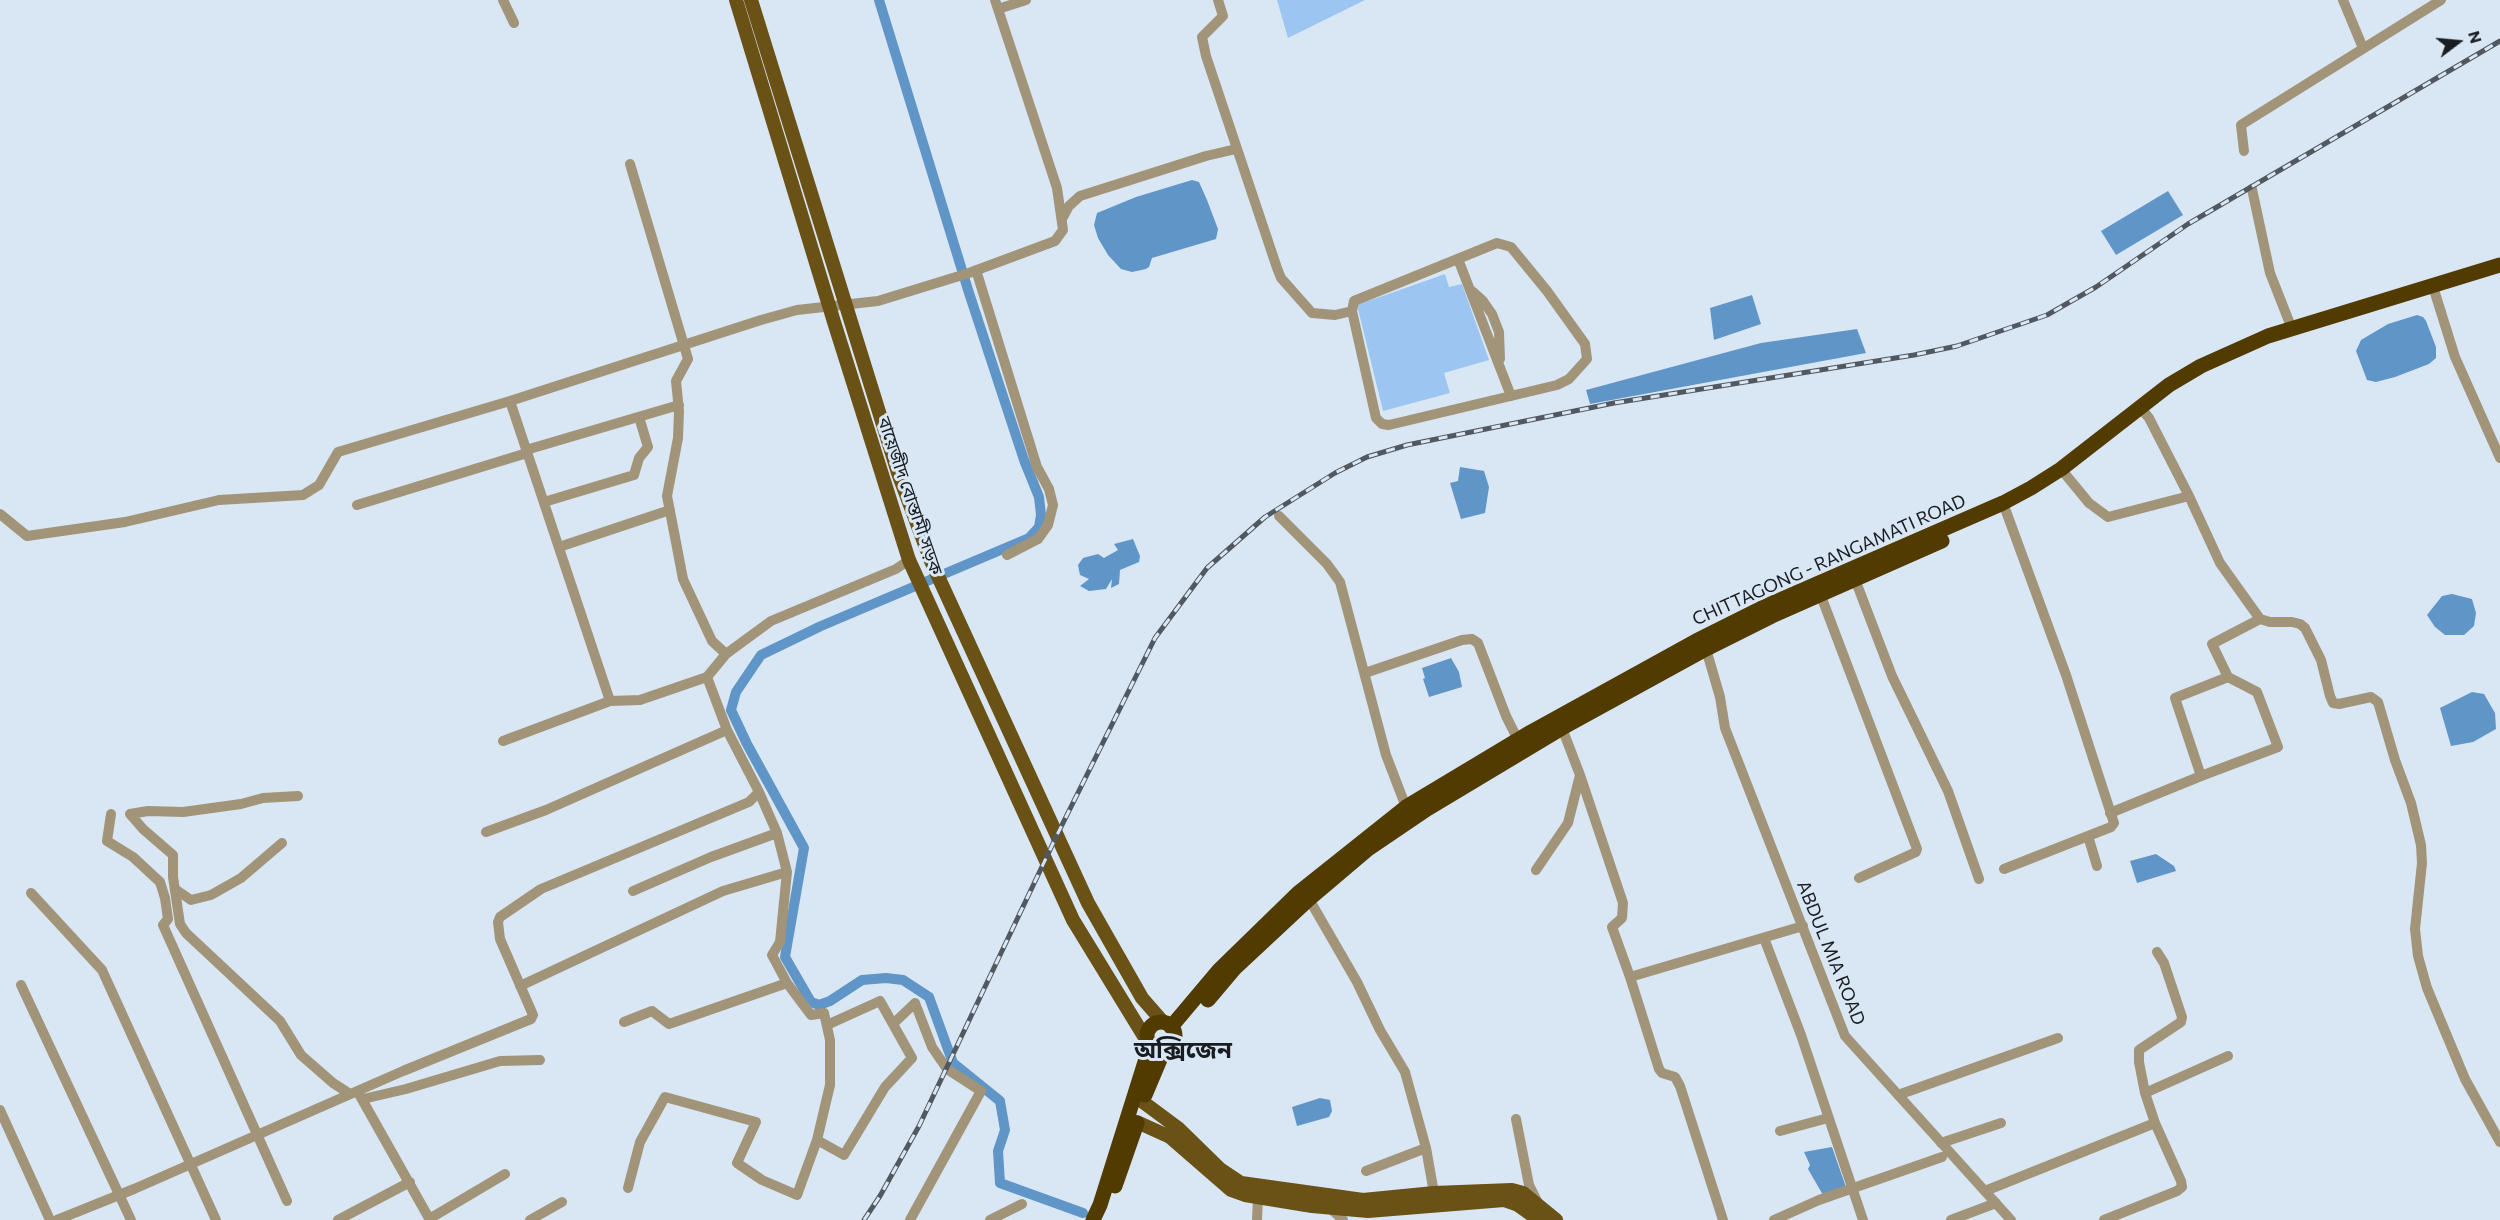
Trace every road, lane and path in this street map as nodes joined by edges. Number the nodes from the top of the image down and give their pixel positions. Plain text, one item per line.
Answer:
1 (504, 0) edge
2 (736, 0) edge
3 (751, 0) edge
4 (1026, 0) edge
5 (1218, 0) edge
6 (2343, 0) edge
7 (2441, 0) edge
8 (996, 4) edge
9 (514, 23) dead end
10 (2363, 48) junction
11 (1236, 149) junction
12 (2244, 151) dead end
13 (630, 164) dead end
14 (2252, 189) dead end
15 (1062, 220) junction
16 (1458, 259) junction
17 (2500, 265) edge
18 (973, 272) junction
19 (2500, 275) edge
20 (2435, 293) junction
21 (845, 304) junction
22 (829, 306) junction
23 (1352, 311) junction
24 (2292, 329) junction
25 (685, 346) junction
26 (1511, 396) junction
27 (510, 401) junction
28 (679, 405) junction
29 (2142, 410) junction
30 (639, 417) junction
31 (526, 452) junction
32 (2500, 458) edge
33 (2063, 472) junction
34 (2189, 496) junction
35 (544, 502) junction
36 (357, 506) dead end
37 (2004, 506) junction
38 (670, 510) junction
39 (0, 514) edge
40 (1279, 516) dead end
41 (559, 547) junction
42 (1007, 555) dead end
43 (911, 564) junction
44 (1853, 574) junction
45 (1821, 596) junction
46 (2260, 619) junction
47 (1706, 649) junction
48 (726, 654) junction
49 (1365, 673) junction
50 (707, 677) junction
51 (2228, 677) junction
52 (610, 701) junction
53 (1562, 728) junction
54 (727, 730) junction
55 (1518, 740) junction
56 (502, 741) dead end
57 (1580, 775) junction
58 (2201, 776) junction
59 (759, 792) junction
60 (298, 796) dead end
61 (1406, 807) junction
62 (2110, 813) junction
63 (111, 814) dead end
64 (486, 832) dead end
65 (777, 833) junction
66 (2088, 836) junction
67 (282, 843) dead end
68 (2097, 866) dead end
69 (2004, 869) dead end
70 (1536, 870) dead end
71 (787, 872) junction
72 (1859, 879) dead end
73 (1979, 879) dead end
74 (175, 889) junction
75 (633, 891) dead end
76 (31, 893) dead end
77 (1309, 899) junction
78 (1803, 926) junction
79 (1764, 938) junction
80 (2157, 952) dead end
81 (1630, 977) junction
82 (788, 982) junction
83 (21, 985) dead end
84 (520, 986) junction
85 (624, 1022) dead end
86 (893, 1024) junction
87 (826, 1025) junction
88 (1170, 1029) junction
89 (2058, 1038) dead end
90 (1154, 1046) junction
91 (2228, 1056) dead end
92 (540, 1060) dead end
93 (2145, 1093) junction
94 (357, 1095) junction
95 (1898, 1095) junction
96 (1143, 1101) junction
97 (0, 1110) edge
98 (1828, 1118) junction
99 (1516, 1119) dead end
100 (1137, 1122) junction
101 (2001, 1123) dead end
102 (2155, 1123) junction
103 (1780, 1131) dead end
104 (258, 1133) junction
105 (817, 1140) junction
106 (2500, 1142) edge
107 (1941, 1143) junction
108 (1426, 1148) junction
109 (1942, 1157) dead end
110 (190, 1163) junction
111 (1366, 1171) dead end
112 (505, 1174) dead end
113 (410, 1182) junction
114 (628, 1188) dead end
115 (1852, 1188) junction
116 (1985, 1191) junction
117 (1434, 1193) junction
118 (120, 1194) junction
119 (1258, 1198) junction
120 (287, 1201) dead end
121 (562, 1202) dead end
122 (1996, 1203) junction
123 (1022, 1204) dead end
124 (1329, 1208) junction
125 (1540, 1214) edge
126 (429, 1219) edge
127 (50, 1220) edge
128 (57, 1220) edge
129 (132, 1220) edge
130 (216, 1220) edge
131 (338, 1220) edge
132 (530, 1220) edge
133 (910, 1220) edge
134 (990, 1220) edge
135 (1093, 1220) edge
136 (1102, 1220) edge
137 (1257, 1220) edge
138 (1343, 1220) edge
139 (1556, 1220) edge
140 (1724, 1220) edge
141 (1774, 1220) edge
142 (1863, 1220) edge
143 (1951, 1220) edge
144 (2011, 1220) edge
145 (2104, 1220) edge

1 - 9 street
2 - 22 main road, বায়েজীদ বোস্তামী সড়ক
3 - 21 main road, বায়েজীদ বোস্তামী সড়ক
4 - 8 street
5 - 11 street
6 - 10 street
7 - 10 street
8 - 15 street
10 - 12 street
11 - 15 street
11 - 23 street
13 - 25 street
14 - 24 street
15 - 18 street
16 - 23 street
16 - 26 street
16 - 26 street
17 - 24 highway, CHITTAGONG - RANGAMATI ROAD
18 - 21 street
18 - 42 street
19 - 20 highway, CHITTAGONG - RANGAMATI ROAD
20 - 29 highway, CHITTAGONG - RANGAMATI ROAD
20 - 32 street
21 - 22 street
21 - 88 main road, বায়েজীদ বোস্তামী সড়ক
22 - 25 street
22 - 43 main road, বায়েজীদ বোস্তামী সড়ক
23 - 26 street
24 - 29 highway, CHITTAGONG - RANGAMATI ROAD
25 - 27 street
25 - 28 street
27 - 31 street
27 - 39 street
28 - 30 street
28 - 38 street
29 - 33 highway, CHITTAGONG - RANGAMATI ROAD
29 - 34 street
30 - 31 street
30 - 35 street
31 - 35 street
31 - 36 street
33 - 34 street
33 - 37 highway, CHITTAGONG - RANGAMATI ROAD
34 - 46 street
35 - 41 street
37 - 44 highway, CHITTAGONG - RANGAMATI ROAD
37 - 62 street
38 - 41 street
38 - 48 street
40 - 49 street
41 - 52 street
43 - 48 street
43 - 90 main road, বায়েজীদ বোস্তামী সড়ক
44 - 45 highway, CHITTAGONG - RANGAMATI ROAD
44 - 55 highway, CHITTAGONG - RANGAMATI ROAD
44 - 73 street
45 - 47 highway, CHITTAGONG - RANGAMATI ROAD
45 - 72 street
46 - 51 street
46 - 106 street
47 - 53 highway, CHITTAGONG - RANGAMATI ROAD
47 - 78 street, ABDUL MIA ROAD
48 - 50 street
49 - 55 street
49 - 61 street
50 - 52 street
50 - 54 street
51 - 58 street
51 - 58 street
52 - 56 street
53 - 57 street
53 - 77 highway, CHITTAGONG - RANGAMATI ROAD
54 - 59 street
54 - 64 street
55 - 61 highway, CHITTAGONG - RANGAMATI ROAD
57 - 70 street
57 - 81 street
58 - 62 street
59 - 65 street
59 - 84 street
60 - 74 street
61 - 88 highway, CHITTAGONG - RANGAMATI ROAD
62 - 66 street
63 - 104 street
65 - 71 street
65 - 75 street
66 - 68 street
66 - 69 street
67 - 74 street
71 - 82 street
71 - 84 street
74 - 94 street
76 - 110 street
77 - 88 highway, CHITTAGONG - RANGAMATI ROAD
77 - 108 street
78 - 79 street
78 - 95 street, ABDUL MIA ROAD
79 - 81 street
79 - 98 street
80 - 93 street
81 - 140 street
82 - 85 street
82 - 87 street
83 - 118 street
84 - 94 street
86 - 87 street
86 - 105 street
86 - 133 street
87 - 105 street
88 - 90 highway
88 - 90 highway
89 - 95 street
90 - 96 highway
90 - 135 highway
91 - 93 street
92 - 94 street
93 - 102 street
94 - 104 street
94 - 113 street
95 - 107 street, ABDUL MIA ROAD
96 - 100 highway
96 - 117 main road
97 - 127 street
98 - 103 street
98 - 115 street
99 - 125 street
100 - 119 main road
100 - 136 highway
101 - 107 street
102 - 116 street
102 - 145 street
104 - 110 street
104 - 120 street
105 - 114 street
107 - 116 street, ABDUL MIA ROAD
108 - 111 street
108 - 117 street
109 - 115 street
110 - 118 street
110 - 130 street
112 - 126 street
113 - 126 street
113 - 131 street
115 - 141 street
115 - 142 street
116 - 122 street, ABDUL MIA ROAD
117 - 125 main road
118 - 128 street
118 - 129 street
119 - 124 main road
119 - 137 street
121 - 132 street
122 - 143 street
122 - 144 street, ABDUL MIA ROAD
123 - 134 street
124 - 125 main road
124 - 138 street
125 - 139 main road

